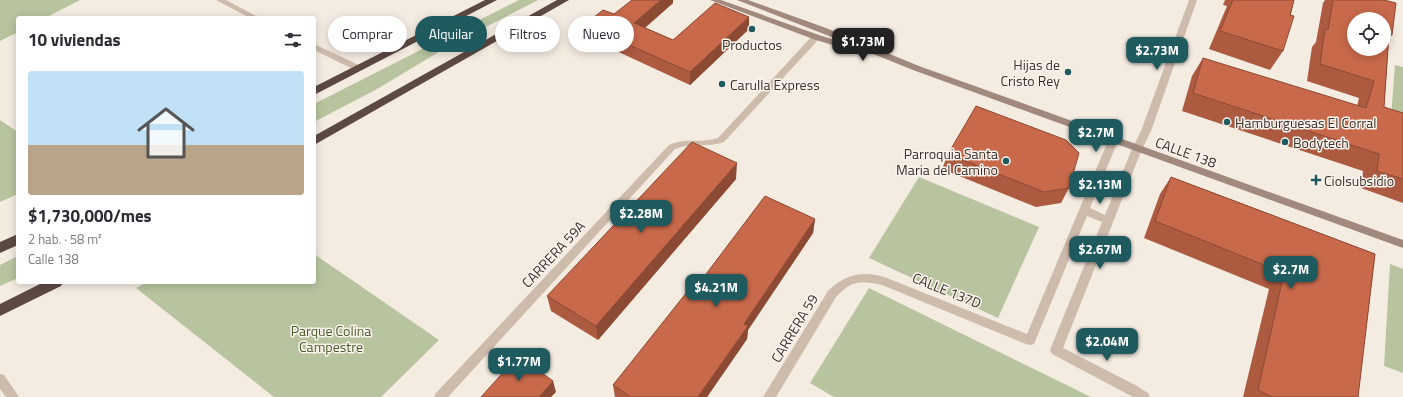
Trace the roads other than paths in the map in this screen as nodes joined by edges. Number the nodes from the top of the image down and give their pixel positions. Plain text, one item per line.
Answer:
1 (220, 0) edge
2 (492, 0) edge
3 (564, 0) edge
4 (714, 0) edge
5 (741, 0) edge
6 (1194, 0) edge
7 (252, 16) edge
8 (816, 37) junction
9 (316, 47) edge
10 (358, 68) junction
11 (916, 68) junction
12 (316, 90) edge
13 (316, 140) edge
14 (1114, 141) junction
15 (1137, 149) junction
16 (1084, 210) junction
17 (1108, 220) junction
18 (16, 240) edge
19 (1403, 244) edge
20 (0, 248) edge
21 (850, 280) joint
22 (52, 284) edge
23 (0, 310) edge
24 (0, 379) edge
25 (13, 397) edge
26 (440, 397) edge
27 (769, 397) edge
28 (1144, 397) edge

1 - 7 street
2 - 10 highway
3 - 13 highway
4 - 8 main road, CALLE 138
5 - 11 main road, CALLE 138
6 - 15 street
8 - 11 main road, CALLE 138
8 - 26 street, CARRERA 59A
9 - 10 street
10 - 12 highway
11 - 14 main road, CALLE 138
14 - 15 main road, CALLE 138
14 - 16 street
15 - 17 street
15 - 19 main road, CALLE 138
16 - 17 street
16 - 21 street, CALLE 137D
17 - 28 street
18 - 20 highway
21 - 27 street, CARRERA 59
22 - 23 highway
24 - 25 street

